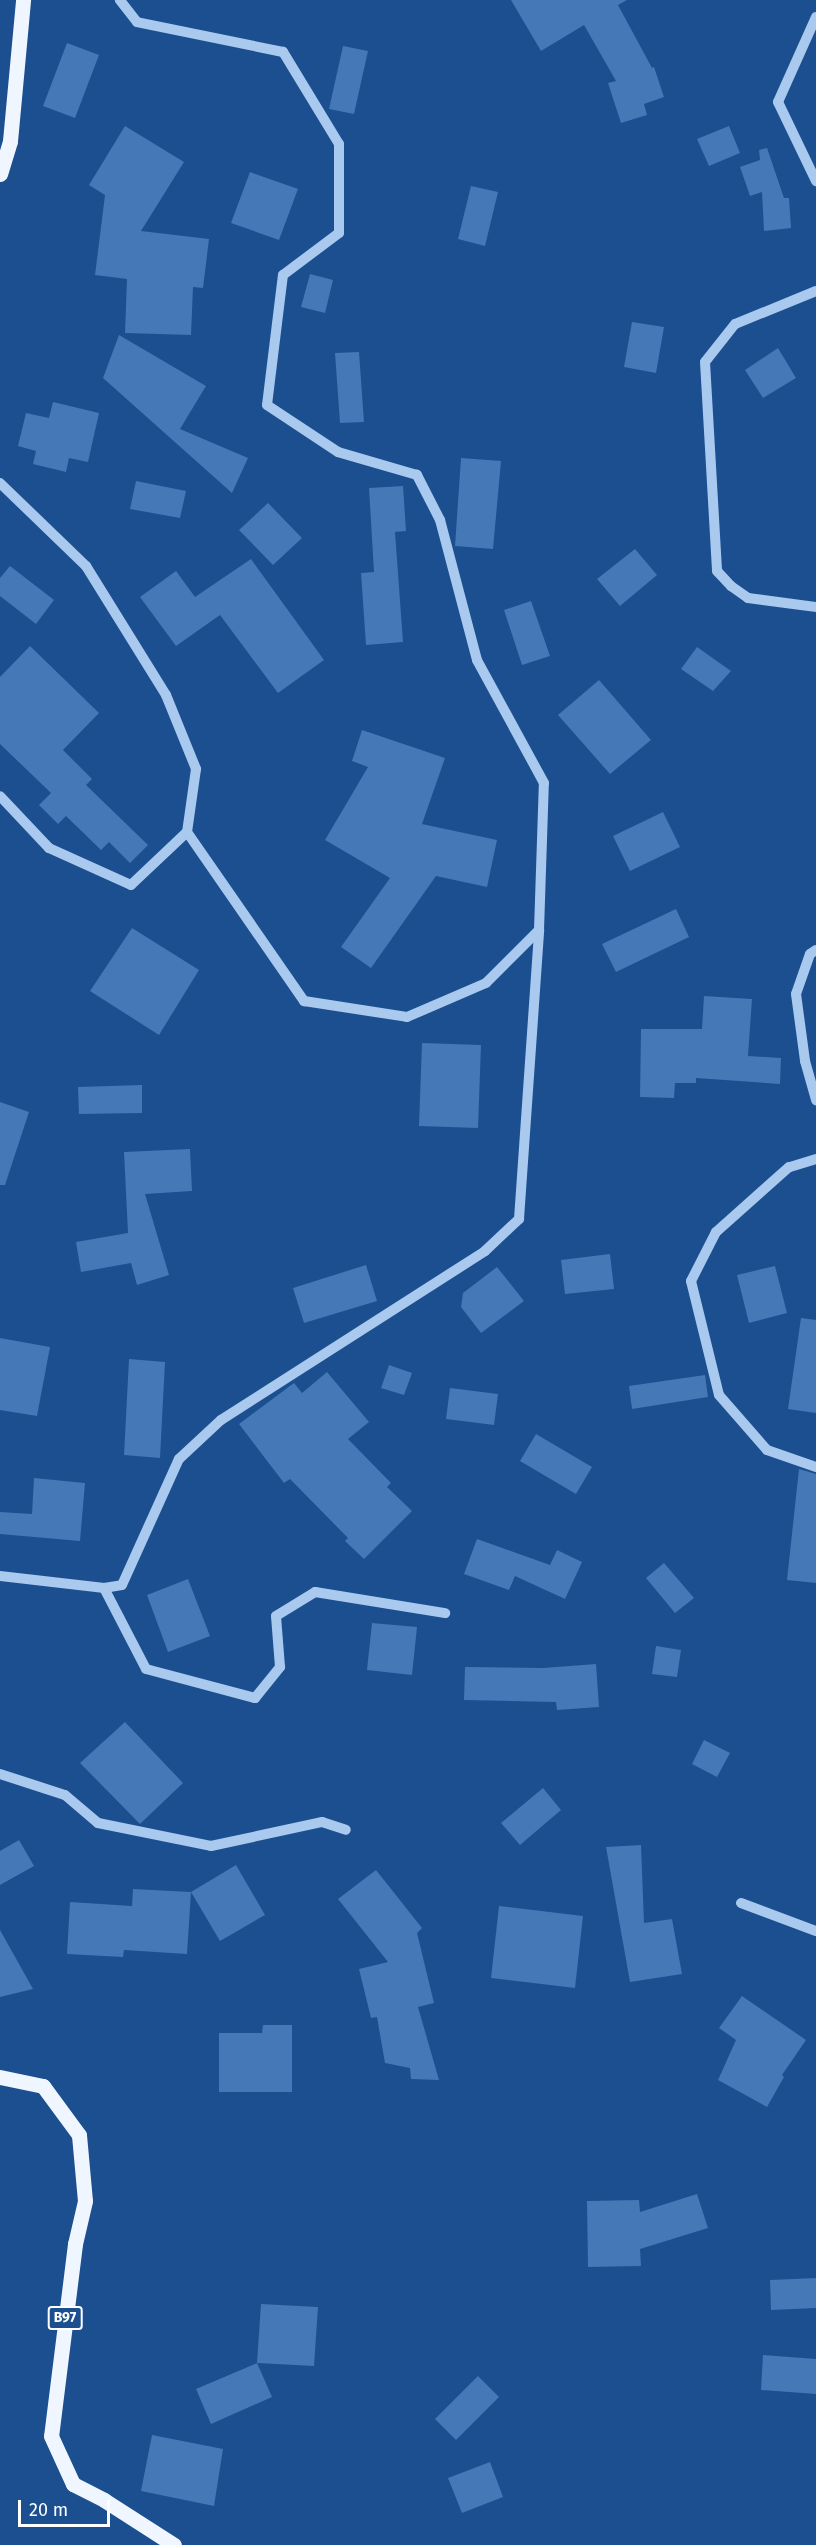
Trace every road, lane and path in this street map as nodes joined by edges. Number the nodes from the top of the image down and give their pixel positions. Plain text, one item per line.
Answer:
1 (23, 0) edge
2 (120, 0) edge
3 (816, 17) edge
4 (0, 174) edge
5 (816, 181) edge
6 (816, 291) edge
7 (0, 483) edge
8 (816, 607) edge
9 (0, 796) edge
10 (187, 832) junction
11 (539, 930) junction
12 (816, 950) edge
13 (816, 1100) edge
14 (816, 1159) edge
15 (816, 1467) edge
16 (0, 1576) edge
17 (104, 1588) junction
18 (446, 1613) dead end
19 (0, 1774) edge
20 (346, 1830) dead end
21 (741, 1903) dead end
22 (816, 1931) edge
23 (0, 2077) edge
24 (174, 2545) edge

1 - 4 main road
2 - 11 street
3 - 5 street
6 - 8 street
7 - 10 street
9 - 10 street
10 - 11 street
11 - 17 street
12 - 13 street
14 - 15 street
16 - 17 street
17 - 18 street
19 - 20 street
21 - 22 street
23 - 24 main road, B97

